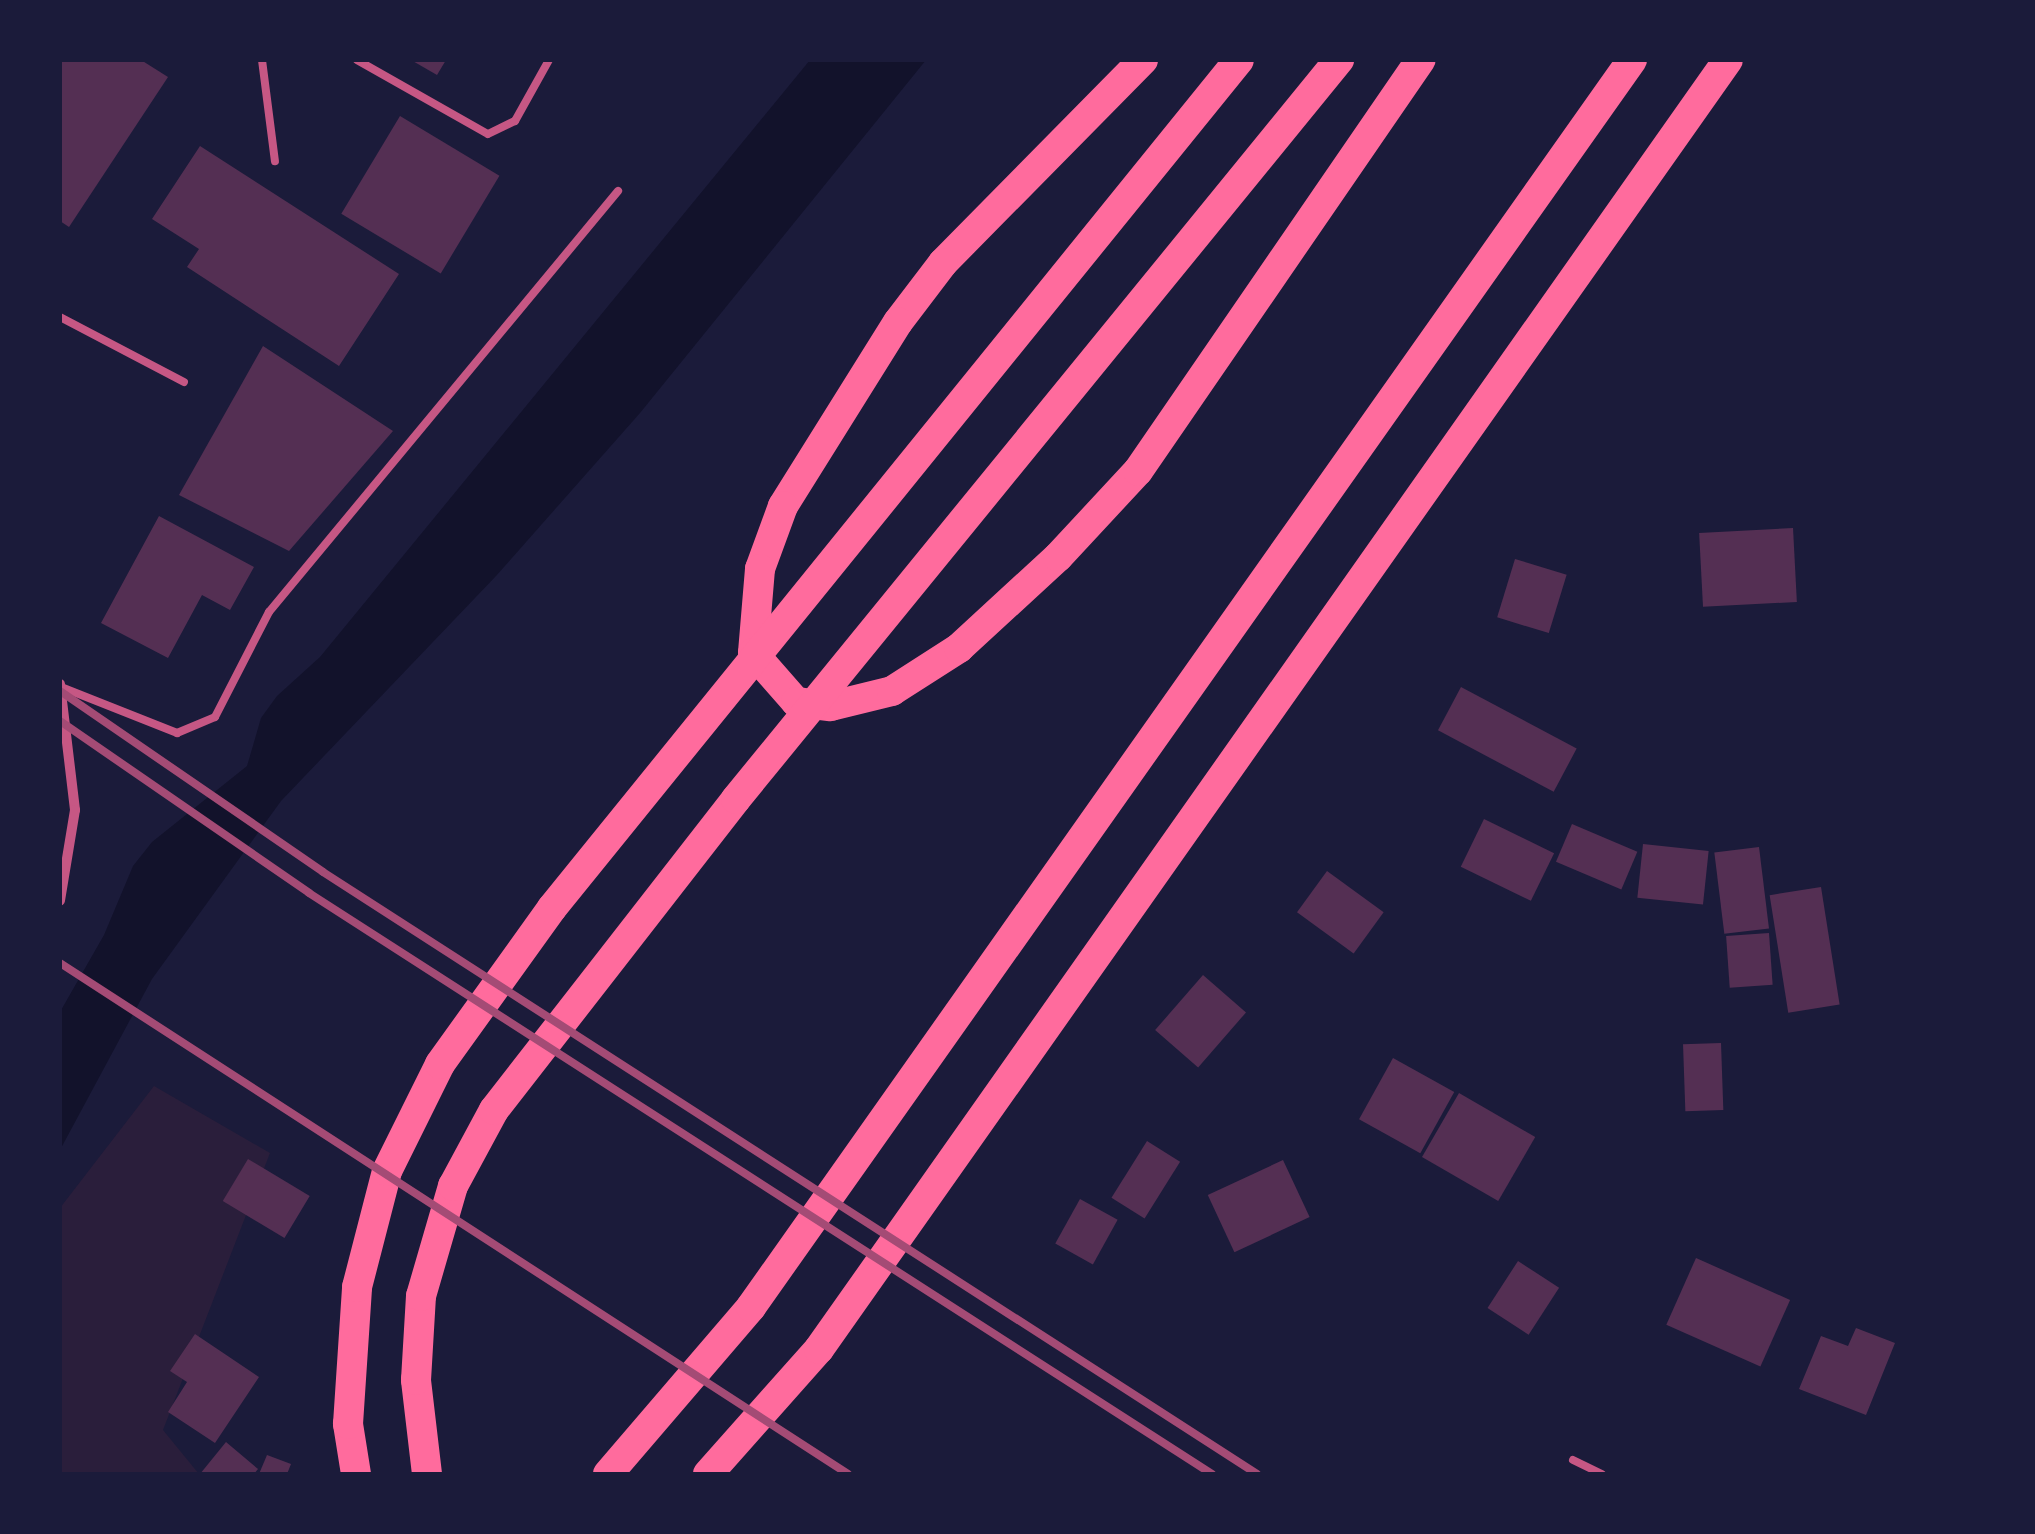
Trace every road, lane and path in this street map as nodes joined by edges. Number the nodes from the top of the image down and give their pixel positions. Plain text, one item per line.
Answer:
1 (262, 60) edge
2 (357, 60) edge
3 (549, 60) edge
4 (1142, 60) edge
5 (1239, 60) edge
6 (1339, 60) edge
7 (1421, 60) edge
8 (1632, 60) edge
9 (1728, 60) edge
10 (276, 161) dead end
11 (618, 191) dead end
12 (60, 317) edge
13 (184, 382) dead end
14 (60, 686) edge
15 (60, 901) edge
16 (1573, 1460) dead end
17 (356, 1474) edge
18 (427, 1474) edge
19 (608, 1474) edge
20 (708, 1474) edge
21 (1602, 1474) edge

1 - 10 lane
2 - 3 lane
4 - 7 highway
5 - 17 highway
6 - 18 highway
8 - 19 highway
9 - 20 highway
11 - 14 lane
12 - 13 lane
14 - 15 street
16 - 21 lane

